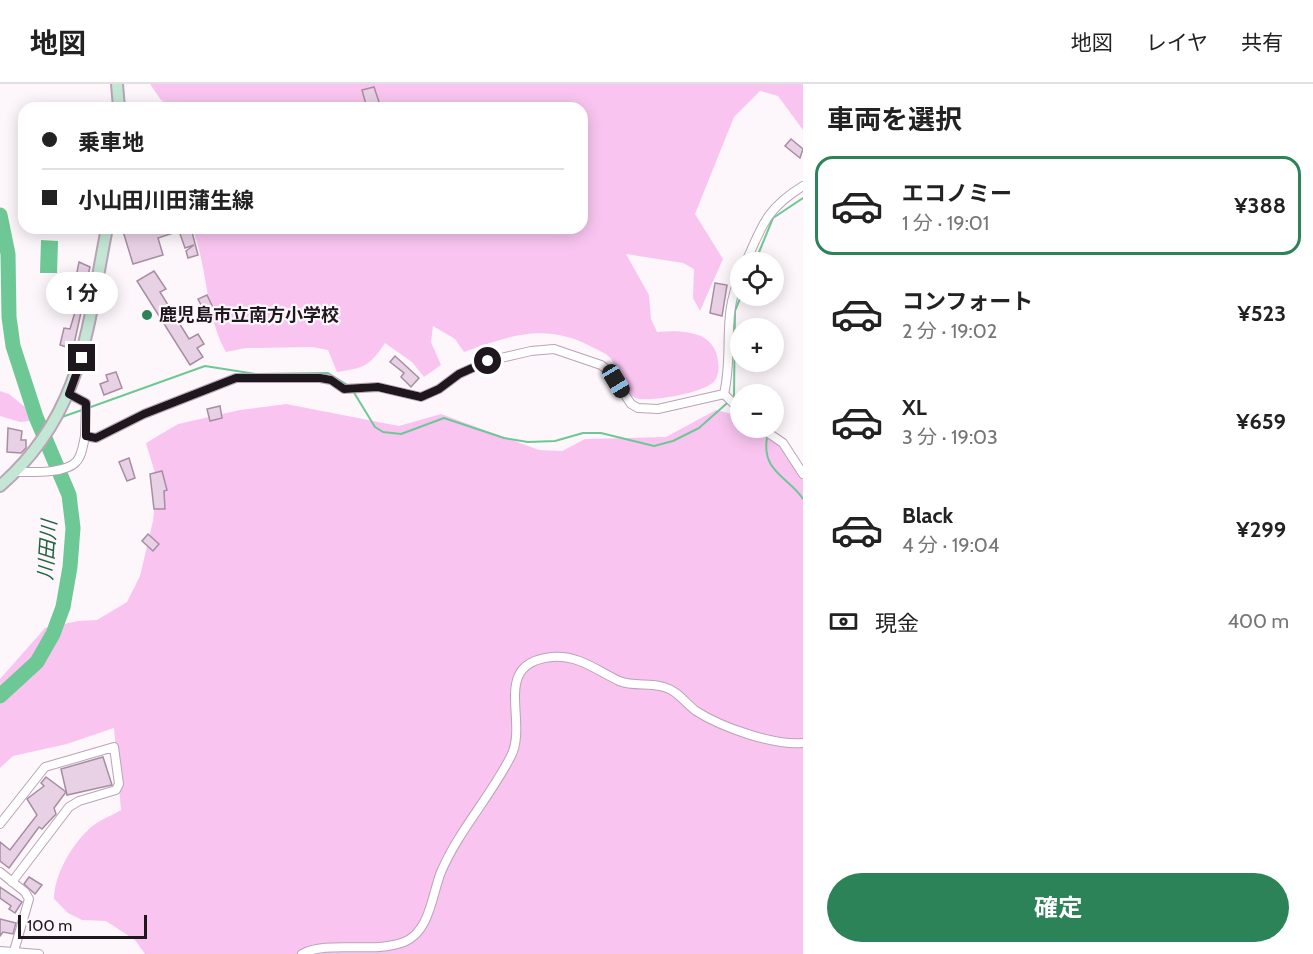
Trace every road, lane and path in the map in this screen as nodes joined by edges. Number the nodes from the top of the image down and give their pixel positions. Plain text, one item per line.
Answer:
1 (117, 84) edge
2 (118, 102) edge
3 (803, 186) edge
4 (106, 234) edge
5 (750, 252) edge
6 (730, 301) edge
7 (69, 394) junction
8 (729, 399) joint
9 (86, 436) junction
10 (776, 438) edge
11 (16, 472) junction
12 (803, 474) edge
13 (0, 486) edge
14 (803, 743) edge
15 (0, 824) edge
16 (0, 872) edge
17 (12, 882) junction
18 (0, 951) edge
19 (14, 951) junction
20 (39, 954) edge
21 (302, 954) edge

1 - 2 main road
3 - 5 street
4 - 7 main road
6 - 8 street
7 - 9 street
7 - 11 main road
8 - 9 street
9 - 11 street
10 - 12 street
11 - 13 main road
14 - 21 street
15 - 17 street
16 - 17 street
17 - 19 street
18 - 19 street
19 - 20 street

